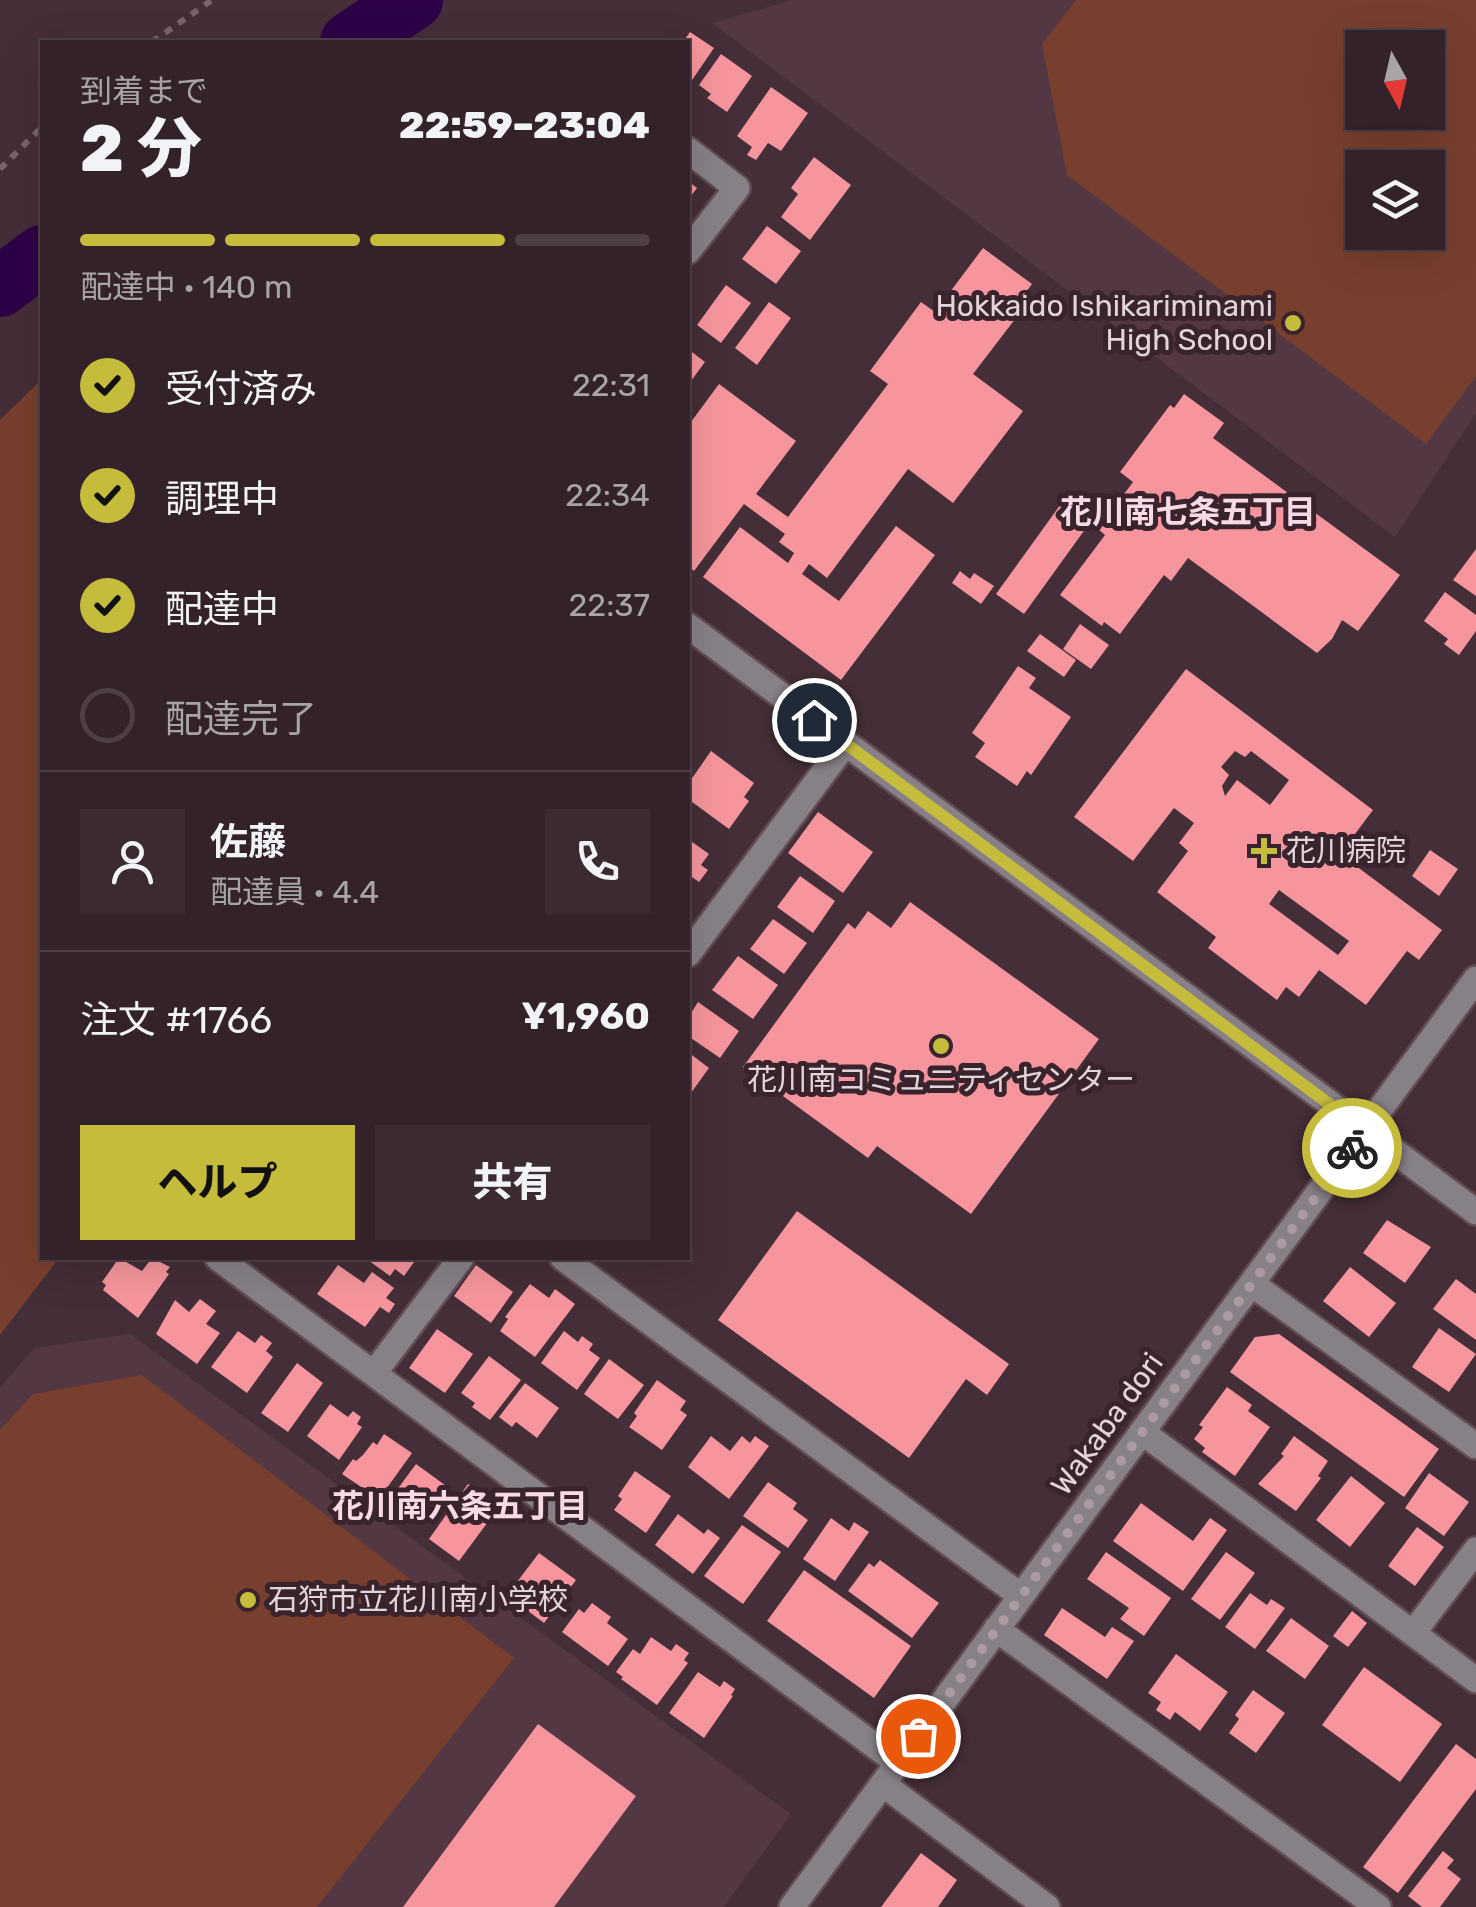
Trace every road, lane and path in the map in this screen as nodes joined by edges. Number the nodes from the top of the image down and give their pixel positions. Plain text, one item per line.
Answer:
1 (212, 0) edge
2 (155, 40) edge
3 (40, 129) edge
4 (690, 152) edge
5 (0, 168) edge
6 (690, 247) edge
7 (690, 628) edge
8 (845, 744) junction
9 (690, 951) edge
10 (1476, 980) edge
11 (1364, 1130) junction
12 (1476, 1212) edge
13 (221, 1260) edge
14 (459, 1260) edge
15 (566, 1260) edge
16 (1252, 1284) junction
17 (374, 1373) junction
18 (1142, 1432) junction
19 (1476, 1446) edge
20 (1476, 1550) edge
21 (1021, 1596) junction
22 (996, 1629) junction
23 (1413, 1633) junction
24 (1476, 1680) edge
25 (898, 1762) junction
26 (882, 1784) junction
27 (792, 1907) edge
28 (1047, 1907) edge
29 (1378, 1907) edge

1 - 2 path
3 - 5 path
4 - 6 street
7 - 8 street
8 - 9 street
8 - 11 street
10 - 11 street, Wakaba dori
11 - 12 street
11 - 16 street, Wakaba dori
13 - 17 street
14 - 17 street
15 - 21 street
16 - 18 street, Wakaba dori
16 - 19 street
17 - 25 street
18 - 21 street, Wakaba dori
18 - 23 street
20 - 23 street
21 - 22 street, Wakaba dori
22 - 25 street, Wakaba dori
22 - 29 street
23 - 24 street
25 - 26 street, Wakaba dori
26 - 27 street, Wakaba dori
26 - 28 street

